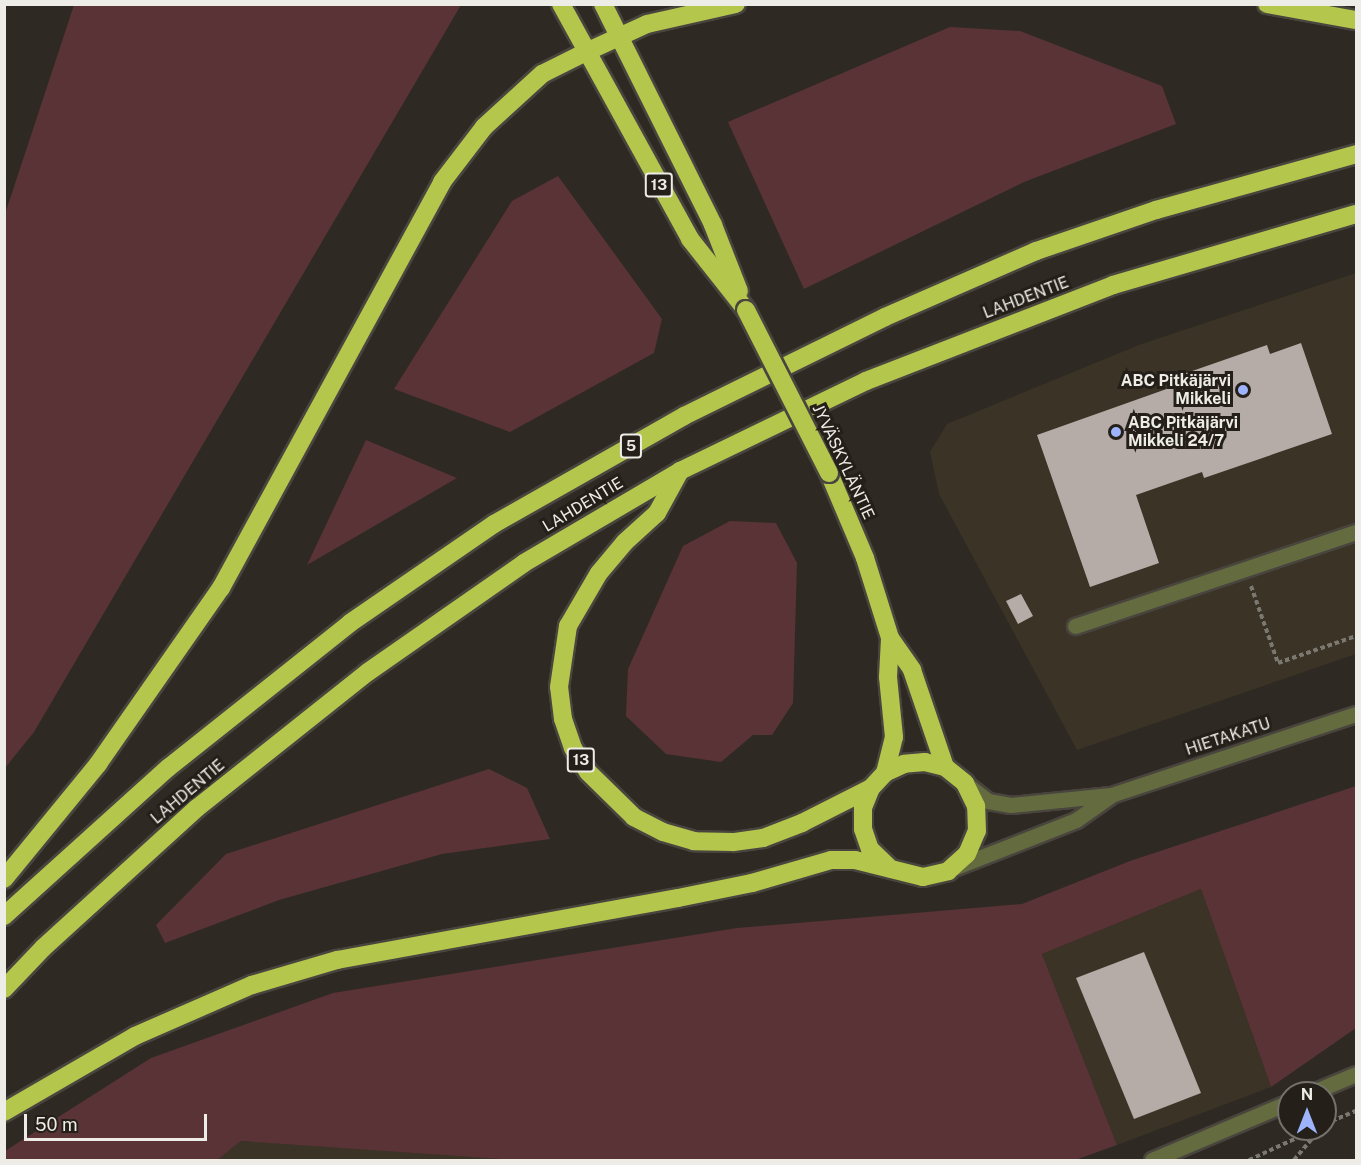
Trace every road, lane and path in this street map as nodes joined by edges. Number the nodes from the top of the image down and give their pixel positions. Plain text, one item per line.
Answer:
1 (561, 4) edge
2 (603, 4) edge
3 (736, 4) edge
4 (1267, 4) edge
5 (1356, 20) edge
6 (621, 36) junction
7 (584, 53) junction
8 (1356, 154) edge
9 (1356, 214) edge
10 (746, 310) junction
11 (680, 471) junction
12 (1356, 532) edge
13 (1246, 569) junction
14 (1075, 626) dead end
15 (1356, 636) edge
16 (890, 638) junction
17 (1356, 714) edge
18 (945, 767) junction
19 (885, 773) junction
20 (965, 783) junction
21 (871, 788) junction
22 (1111, 795) junction
23 (948, 871) junction
24 (903, 875) junction
25 (4, 879) edge
26 (4, 916) edge
27 (4, 989) edge
28 (1356, 1074) edge
29 (1337, 1082) edge
30 (1277, 1107) edge
31 (1356, 1111) edge
32 (4, 1112) edge
33 (1337, 1119) edge
34 (1292, 1141) edge
35 (1309, 1141) edge
36 (1152, 1161) edge
37 (1249, 1161) edge
38 (1294, 1161) edge

1 - 7 highway, JYVÄSKYLÄNTIE / 13
2 - 6 highway, JYVÄSKYLÄNTIE / 13
3 - 6 highway
4 - 5 highway
6 - 7 highway
6 - 10 highway, JYVÄSKYLÄNTIE / 13
7 - 10 highway, JYVÄSKYLÄNTIE / 13
7 - 25 highway
8 - 26 highway, LAHDENTIE / 5
9 - 11 highway, LAHDENTIE
10 - 16 highway, JYVÄSKYLÄNTIE / 13, bridge
11 - 21 highway, 13
11 - 27 highway, LAHDENTIE
12 - 13 street
13 - 14 street
13 - 15 path
16 - 18 highway, JYVÄSKYLÄNTIE / 13
16 - 19 highway, JYVÄSKYLÄNTIE / 13
17 - 22 street, HIETAKATU
18 - 19 highway
18 - 20 highway
19 - 21 highway, 13
20 - 22 street, HIETAKATU
20 - 23 highway
21 - 24 highway
22 - 23 street, HIETAKATU
23 - 24 highway
24 - 32 highway
28 - 29 street
30 - 36 street
31 - 33 path
34 - 37 path
35 - 38 path

